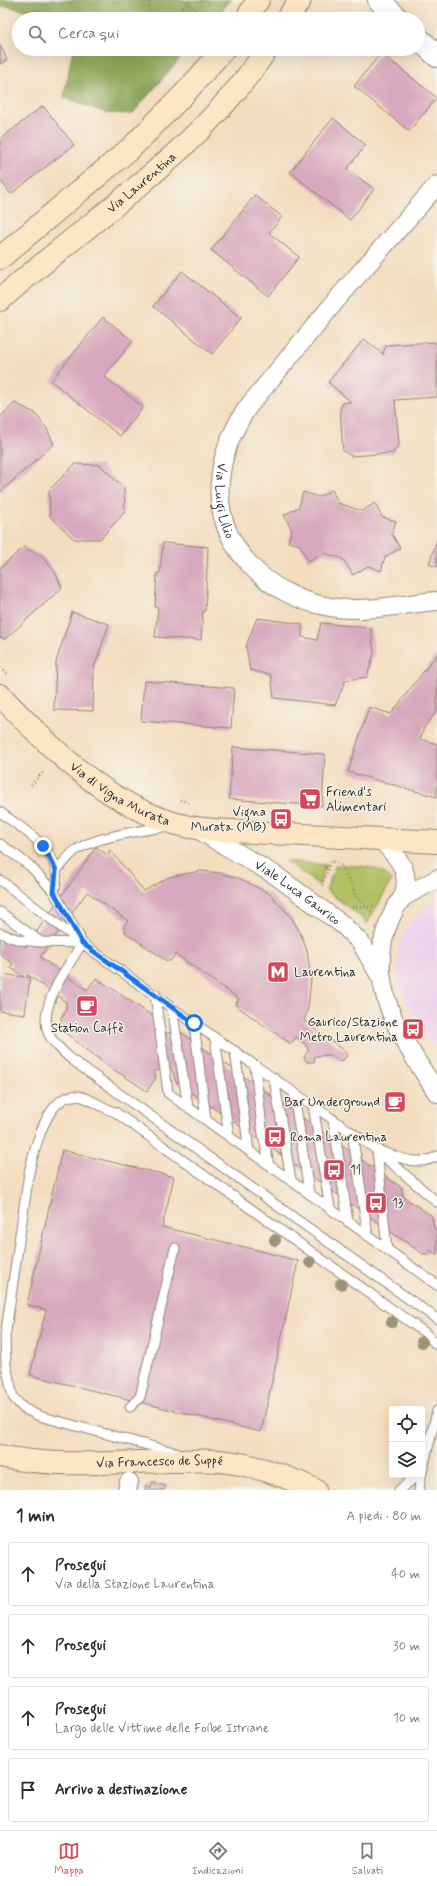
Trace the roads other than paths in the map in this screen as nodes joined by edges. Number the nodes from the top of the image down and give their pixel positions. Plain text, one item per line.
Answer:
1 (258, 0) edge
2 (300, 0) edge
3 (379, 0) edge
4 (250, 12) edge
5 (292, 12) edge
6 (391, 12) edge
7 (425, 45) edge
8 (218, 56) edge
9 (262, 56) edge
10 (437, 56) edge
11 (437, 185) edge
12 (0, 258) edge
13 (0, 300) edge
14 (437, 600) edge
15 (0, 695) edge
16 (0, 812) edge
17 (187, 826) junction
18 (382, 840) junction
19 (437, 842) edge
20 (0, 844) edge
21 (56, 870) junction
22 (437, 879) edge
23 (0, 880) edge
24 (54, 892) junction
25 (403, 897) junction
26 (0, 912) edge
27 (0, 933) edge
28 (41, 942) junction
29 (82, 943) junction
30 (380, 977) junction
31 (154, 994) junction
32 (172, 1008) junction
33 (194, 1023) junction
34 (215, 1038) junction
35 (235, 1051) junction
36 (255, 1065) junction
37 (274, 1078) junction
38 (294, 1093) junction
39 (437, 1093) edge
40 (313, 1105) junction
41 (188, 1107) junction
42 (333, 1119) junction
43 (206, 1120) junction
44 (352, 1132) junction
45 (229, 1137) junction
46 (376, 1150) junction
47 (249, 1151) junction
48 (437, 1156) edge
49 (269, 1165) junction
50 (290, 1180) junction
51 (309, 1194) junction
52 (437, 1202) edge
53 (330, 1208) junction
54 (348, 1222) junction
55 (368, 1236) junction
56 (175, 1248) dead end
57 (387, 1249) junction
58 (437, 1285) edge
59 (437, 1319) edge
60 (437, 1345) edge
61 (130, 1407) dead end
62 (437, 1411) edge
63 (0, 1456) edge
64 (203, 1460) junction
65 (425, 1460) edge
66 (414, 1478) edge
67 (421, 1478) edge
68 (315, 1490) edge
69 (399, 1490) edge
70 (419, 1490) edge

1 - 4 main road
2 - 5 main road
3 - 6 street
7 - 10 street
8 - 12 main road
9 - 13 main road, Via Laurentina
11 - 14 street, Via Luigi Lilio
15 - 17 main road, Via di Vigna Murata
16 - 21 lane
17 - 18 main road, Via di Vigna Murata
17 - 21 lane
17 - 30 street, Viale Luca Gaurico
18 - 19 main road, Via di Vigna Murata
18 - 25 street, Viale Luca Gaurico
20 - 24 lane
21 - 24 lane
22 - 25 street
23 - 29 lane
24 - 29 lane
25 - 30 street, Viale Luca Gaurico
26 - 28 lane
27 - 28 lane
28 - 29 lane
29 - 31 lane
29 - 59 lane
30 - 39 street, Viale Luca Gaurico
31 - 32 lane
31 - 41 lane
32 - 33 lane
32 - 41 lane
33 - 34 lane
33 - 43 lane
34 - 35 lane
34 - 45 lane
35 - 36 lane
35 - 47 lane
36 - 37 lane
36 - 49 lane
37 - 38 lane
37 - 50 lane
38 - 40 lane
38 - 51 lane
40 - 42 lane
40 - 53 lane
41 - 43 lane
42 - 44 lane
42 - 54 lane
43 - 45 lane
44 - 46 lane
44 - 55 lane
45 - 47 lane
46 - 48 lane
46 - 52 lane
46 - 57 lane
47 - 49 lane
49 - 50 lane
50 - 51 lane
51 - 53 lane
53 - 54 lane
54 - 55 lane
55 - 57 lane
56 - 61 lane
57 - 58 lane
60 - 64 lane
62 - 65 lane
63 - 64 main road, Via Francesco de Suppé
64 - 68 main road, Via Francesco de Suppé
66 - 69 lane
67 - 70 lane

